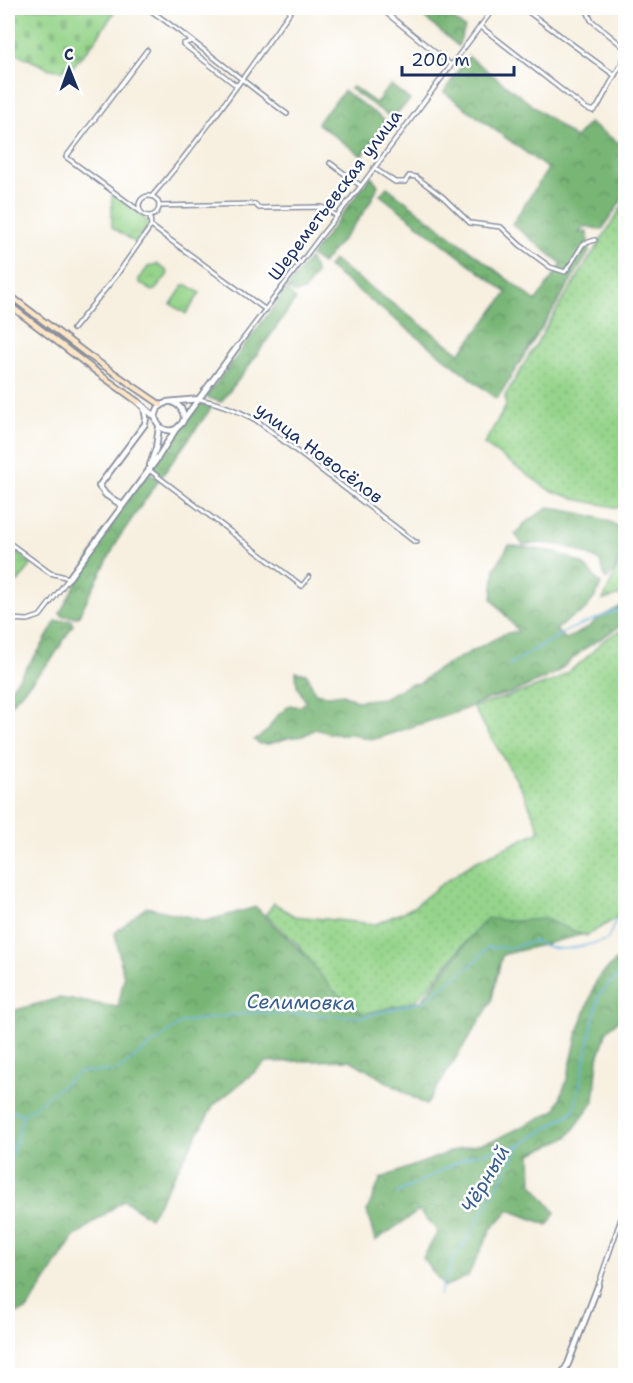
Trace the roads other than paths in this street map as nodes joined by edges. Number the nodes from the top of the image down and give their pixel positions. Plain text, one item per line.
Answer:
1 (147, 8) edge
2 (293, 8) edge
3 (380, 8) edge
4 (494, 8) edge
5 (523, 8) edge
6 (586, 8) edge
7 (480, 26) junction
8 (192, 41) junction
9 (626, 49) edge
10 (147, 50) dead end
11 (626, 55) edge
12 (451, 65) junction
13 (614, 75) junction
14 (241, 80) junction
15 (237, 86) junction
16 (287, 114) dead end
17 (330, 163) dead end
18 (374, 168) junction
19 (361, 186) junction
20 (152, 196) junction
21 (159, 206) junction
22 (141, 212) junction
23 (150, 216) junction
24 (337, 216) junction
25 (152, 226) junction
26 (595, 240) dead end
27 (8, 294) edge
28 (8, 304) edge
29 (266, 310) junction
30 (73, 329) dead end
31 (237, 347) joint
32 (198, 399) junction
33 (138, 402) joint
34 (174, 403) junction
35 (161, 405) junction
36 (144, 407) junction
37 (155, 418) junction
38 (184, 418) junction
39 (145, 424) junction
40 (159, 427) junction
41 (176, 429) junction
42 (148, 469) junction
43 (122, 505) junction
44 (8, 542) edge
45 (417, 542) dead end
46 (309, 577) dead end
47 (69, 578) junction
48 (8, 619) edge
49 (626, 1204) edge
50 (598, 1287) joint
51 (561, 1376) edge

1 - 8 street
2 - 14 street
3 - 12 street
4 - 7 street, Шереметьевская улица
5 - 13 street
6 - 9 street
7 - 12 street, Шереметьевская улица
7 - 13 street
8 - 14 street
8 - 15 street
10 - 22 street
11 - 13 street
12 - 18 street, Шереметьевская улица
14 - 15 street
14 - 16 street
15 - 20 street
17 - 19 street
18 - 19 street, Шереметьевская улица
18 - 26 street
19 - 24 street, Шереметьевская улица
20 - 21 street
20 - 22 street
21 - 23 street
21 - 24 street
22 - 23 street
23 - 25 street
24 - 29 street, Шереметьевская улица
25 - 29 street
25 - 30 street
27 - 35 main road
28 - 33 main road
29 - 31 street, Шереметьевская улица
31 - 32 street, Шереметьевская улица
32 - 34 street
32 - 38 street, Шереметьевская улица
32 - 45 street, улица Новосёлов
33 - 36 street
34 - 35 street
34 - 38 street
35 - 37 street
36 - 37 street
36 - 39 street
37 - 39 street
37 - 40 street
38 - 41 street
39 - 43 street
40 - 41 street
40 - 42 street
41 - 42 street
42 - 43 street
42 - 46 street
43 - 47 street
44 - 47 street
47 - 48 street
49 - 50 street
50 - 51 street

